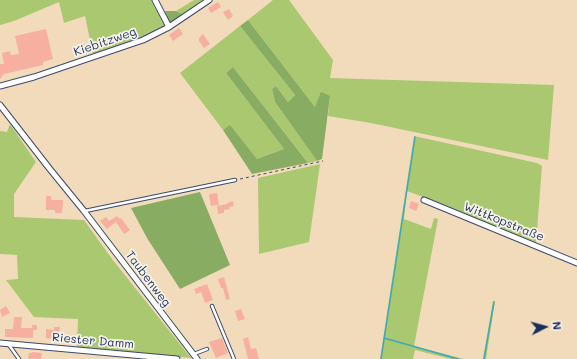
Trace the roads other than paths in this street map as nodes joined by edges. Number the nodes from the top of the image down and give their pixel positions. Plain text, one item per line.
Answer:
1 (155, 0) edge
2 (209, 0) edge
3 (168, 27) junction
4 (0, 86) edge
5 (0, 105) edge
6 (235, 180) road end
7 (424, 200) dead end
8 (84, 211) junction
9 (577, 263) edge
10 (212, 306) dead end
11 (0, 340) edge
12 (0, 343) edge
13 (8, 344) junction
14 (207, 349) dead end
15 (196, 357) edge
16 (19, 359) edge
17 (177, 359) edge
18 (234, 359) edge

1 - 3 street
2 - 3 street, Kiebitzweg
3 - 4 street, Kiebitzweg
5 - 8 street, Taubenweg
6 - 8 lane
7 - 9 street, Wittkopstraße
8 - 15 street, Taubenweg
10 - 18 lane
11 - 13 street
12 - 13 street, Riester Damm
13 - 16 lane
13 - 17 street, Riester Damm
14 - 15 lane

